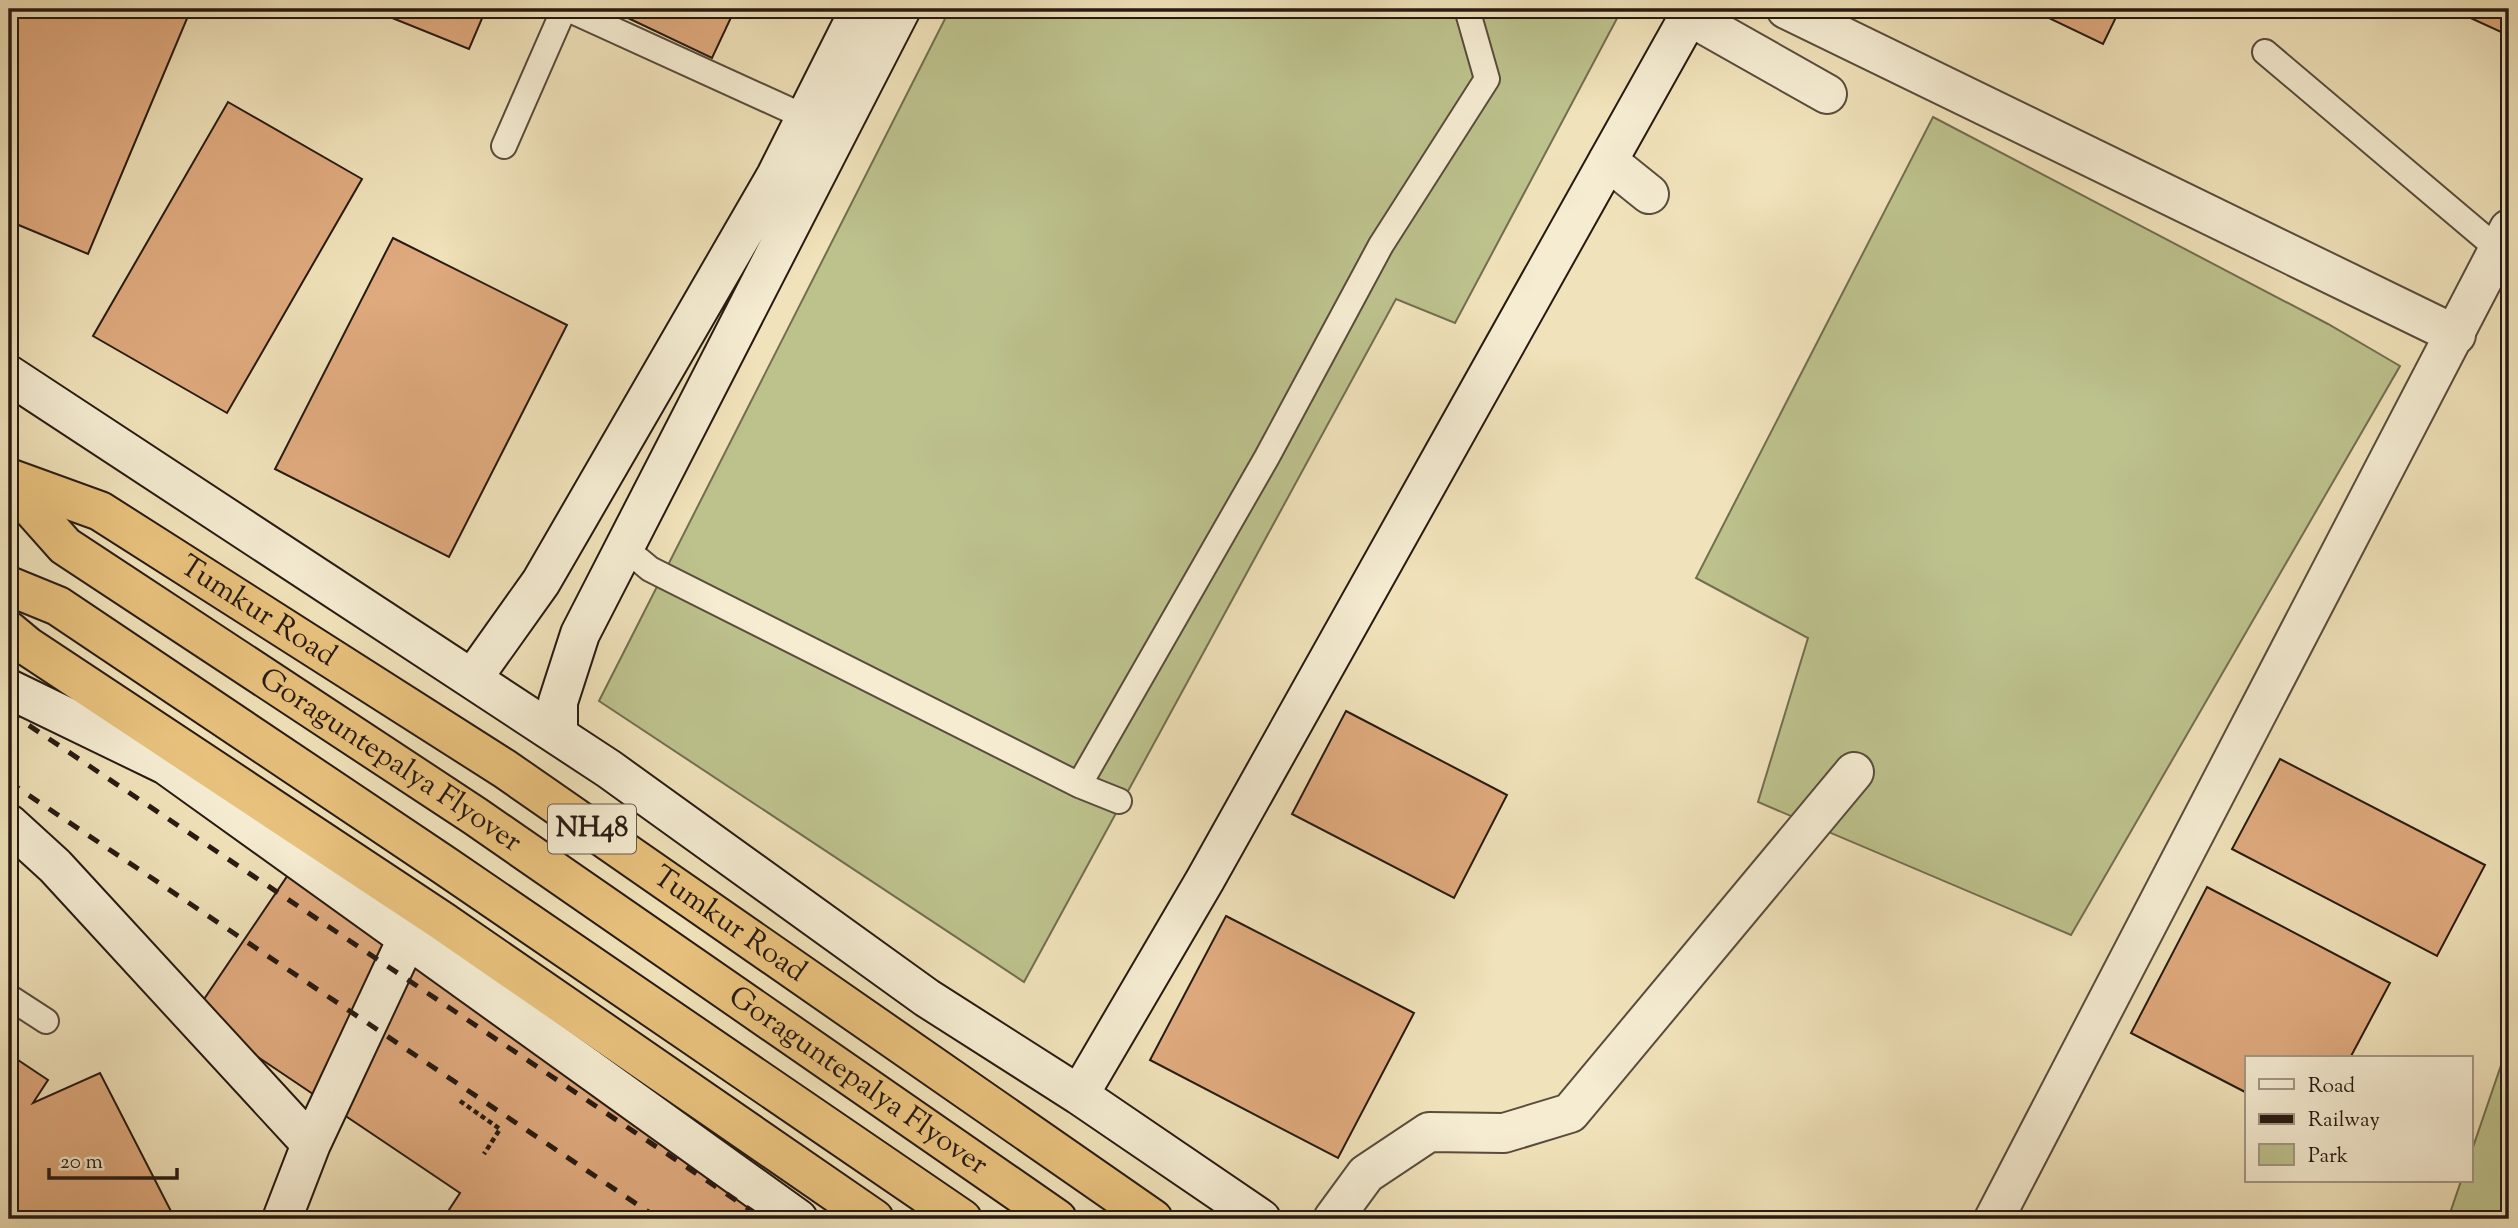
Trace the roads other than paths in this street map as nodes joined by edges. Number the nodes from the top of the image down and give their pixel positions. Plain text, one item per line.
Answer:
1 (566, 9) edge
2 (860, 9) edge
3 (901, 9) edge
4 (1466, 9) edge
5 (1786, 9) edge
6 (1691, 12) edge
7 (2265, 52) dead end
8 (1827, 94) dead end
9 (805, 117) junction
10 (504, 146) dead end
11 (1608, 161) junction
12 (1649, 194) dead end
13 (2504, 239) edge
14 (2456, 335) junction
15 (9, 375) edge
16 (9, 481) edge
17 (626, 549) junction
18 (9, 586) edge
19 (9, 631) edge
20 (472, 679) junction
21 (9, 689) edge
22 (558, 735) junction
23 (1854, 772) dead end
24 (1079, 785) junction
25 (1119, 801) dead end
26 (9, 824) edge
27 (407, 939) junction
28 (9, 997) edge
29 (46, 1021) dead end
30 (1079, 1095) junction
31 (311, 1144) junction
32 (282, 1219) edge
33 (798, 1219) edge
34 (874, 1219) edge
35 (962, 1219) edge
36 (1057, 1219) edge
37 (1153, 1219) edge
38 (1261, 1219) edge
39 (1333, 1219) edge
40 (1994, 1219) edge

1 - 9 lane
1 - 10 lane
2 - 9 street
3 - 17 street
4 - 24 lane
5 - 14 street
6 - 8 street
6 - 11 street
7 - 13 lane
9 - 20 street
11 - 12 street
11 - 30 street
13 - 14 street
14 - 40 street
15 - 20 street
16 - 36 highway, Goraguntepalya Flyover
16 - 37 highway, Tumkur Road / NH48
17 - 22 street
17 - 24 lane
18 - 35 highway, Goraguntepalya Flyover
19 - 34 highway
20 - 22 street
21 - 27 street
22 - 30 street
23 - 39 street
24 - 25 lane
26 - 31 street
27 - 31 street
27 - 33 street
28 - 29 lane
30 - 38 street
31 - 32 street

